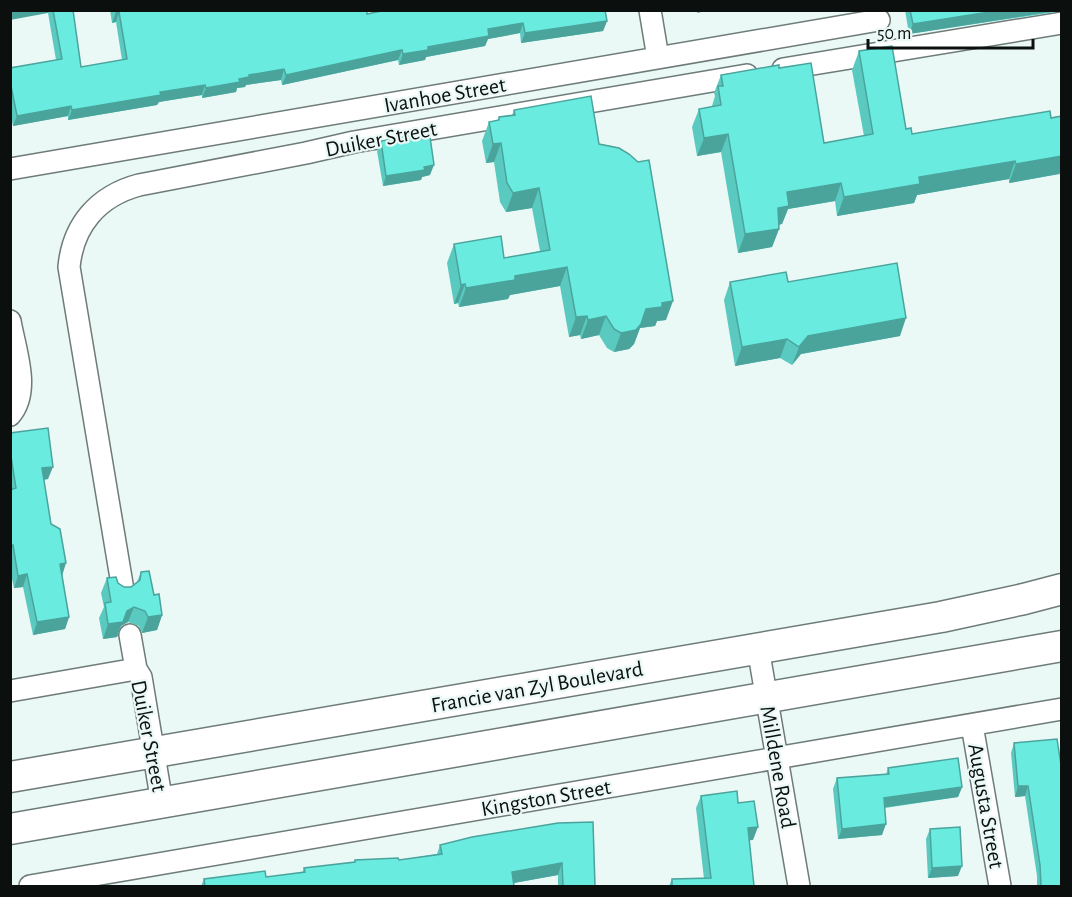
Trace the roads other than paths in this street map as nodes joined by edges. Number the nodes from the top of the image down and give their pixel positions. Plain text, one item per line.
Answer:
1 (650, 10) edge
2 (879, 20) dead end
3 (1062, 24) edge
4 (658, 58) junction
5 (10, 169) edge
6 (10, 321) edge
7 (13, 411) edge
8 (1062, 589) edge
9 (123, 590) edge
10 (1062, 602) edge
11 (941, 617) junction
12 (130, 635) dead end
13 (1062, 646) edge
14 (758, 648) junction
15 (136, 669) junction
16 (10, 691) edge
17 (766, 698) junction
18 (1062, 709) edge
19 (972, 725) junction
20 (153, 753) junction
21 (777, 758) junction
22 (10, 777) edge
23 (162, 802) junction
24 (10, 829) edge
25 (30, 886) edge
26 (799, 886) edge
27 (1000, 886) edge

1 - 4 street
2 - 4 street, Ivanhoe Street
3 - 9 street, Duiker Street
4 - 5 street, Ivanhoe Street
6 - 7 street
8 - 11 main road, Francie van Zyl Boulevard
10 - 11 main road
11 - 14 main road, Francie van Zyl Boulevard
12 - 15 street, Duiker Street
13 - 17 main road
14 - 17 street, Milldene Road
14 - 20 main road, Francie van Zyl Boulevard
15 - 16 street, Duiker Street
15 - 20 street, Duiker Street
17 - 21 street, Milldene Road
17 - 23 main road
18 - 19 street, Kingston Street
19 - 21 street, Kingston Street
19 - 27 street, Augusta Street
20 - 22 main road, Francie van Zyl Boulevard
20 - 23 street, Duiker Street
21 - 25 street, Kingston Street
21 - 26 street, Milldene Road
23 - 24 main road

